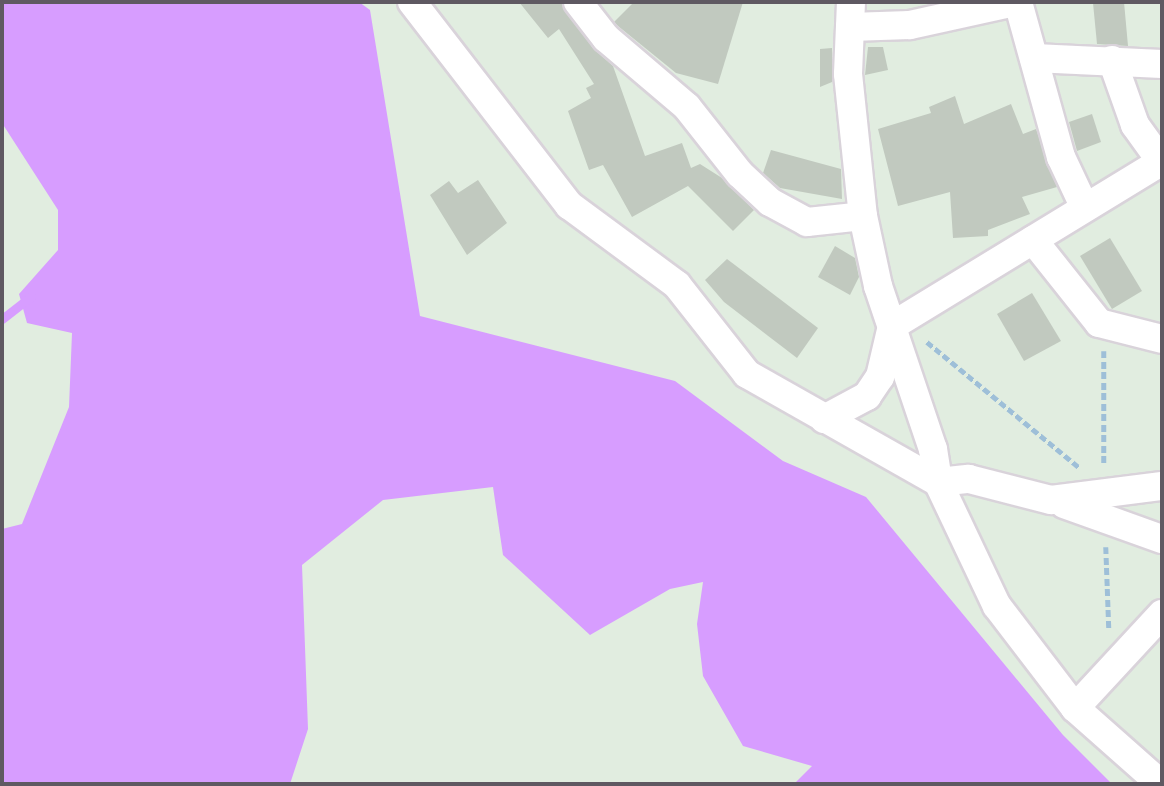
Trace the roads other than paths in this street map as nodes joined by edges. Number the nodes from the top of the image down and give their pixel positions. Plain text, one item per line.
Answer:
1 (412, 2) edge
2 (578, 2) edge
3 (1007, 3) edge
4 (851, 14) edge
5 (1034, 58) junction
6 (1111, 60) junction
7 (1162, 64) edge
8 (1162, 161) edge
9 (1085, 208) junction
10 (863, 216) junction
11 (1034, 240) junction
12 (892, 326) junction
13 (1162, 339) edge
14 (824, 419) junction
15 (938, 482) junction
16 (1162, 486) edge
17 (1051, 500) junction
18 (1162, 539) edge
19 (1162, 614) edge
20 (1075, 708) junction
21 (1161, 784) edge

1 - 14 street
2 - 10 street
3 - 4 street
3 - 5 street
4 - 10 street
5 - 6 street
5 - 9 street
6 - 7 street
6 - 8 street
8 - 9 street
9 - 11 street
10 - 12 street
11 - 12 street
11 - 13 street
12 - 14 street
12 - 15 street
14 - 15 street
15 - 17 street
15 - 20 street
16 - 17 street
17 - 18 street
19 - 20 street
20 - 21 street

